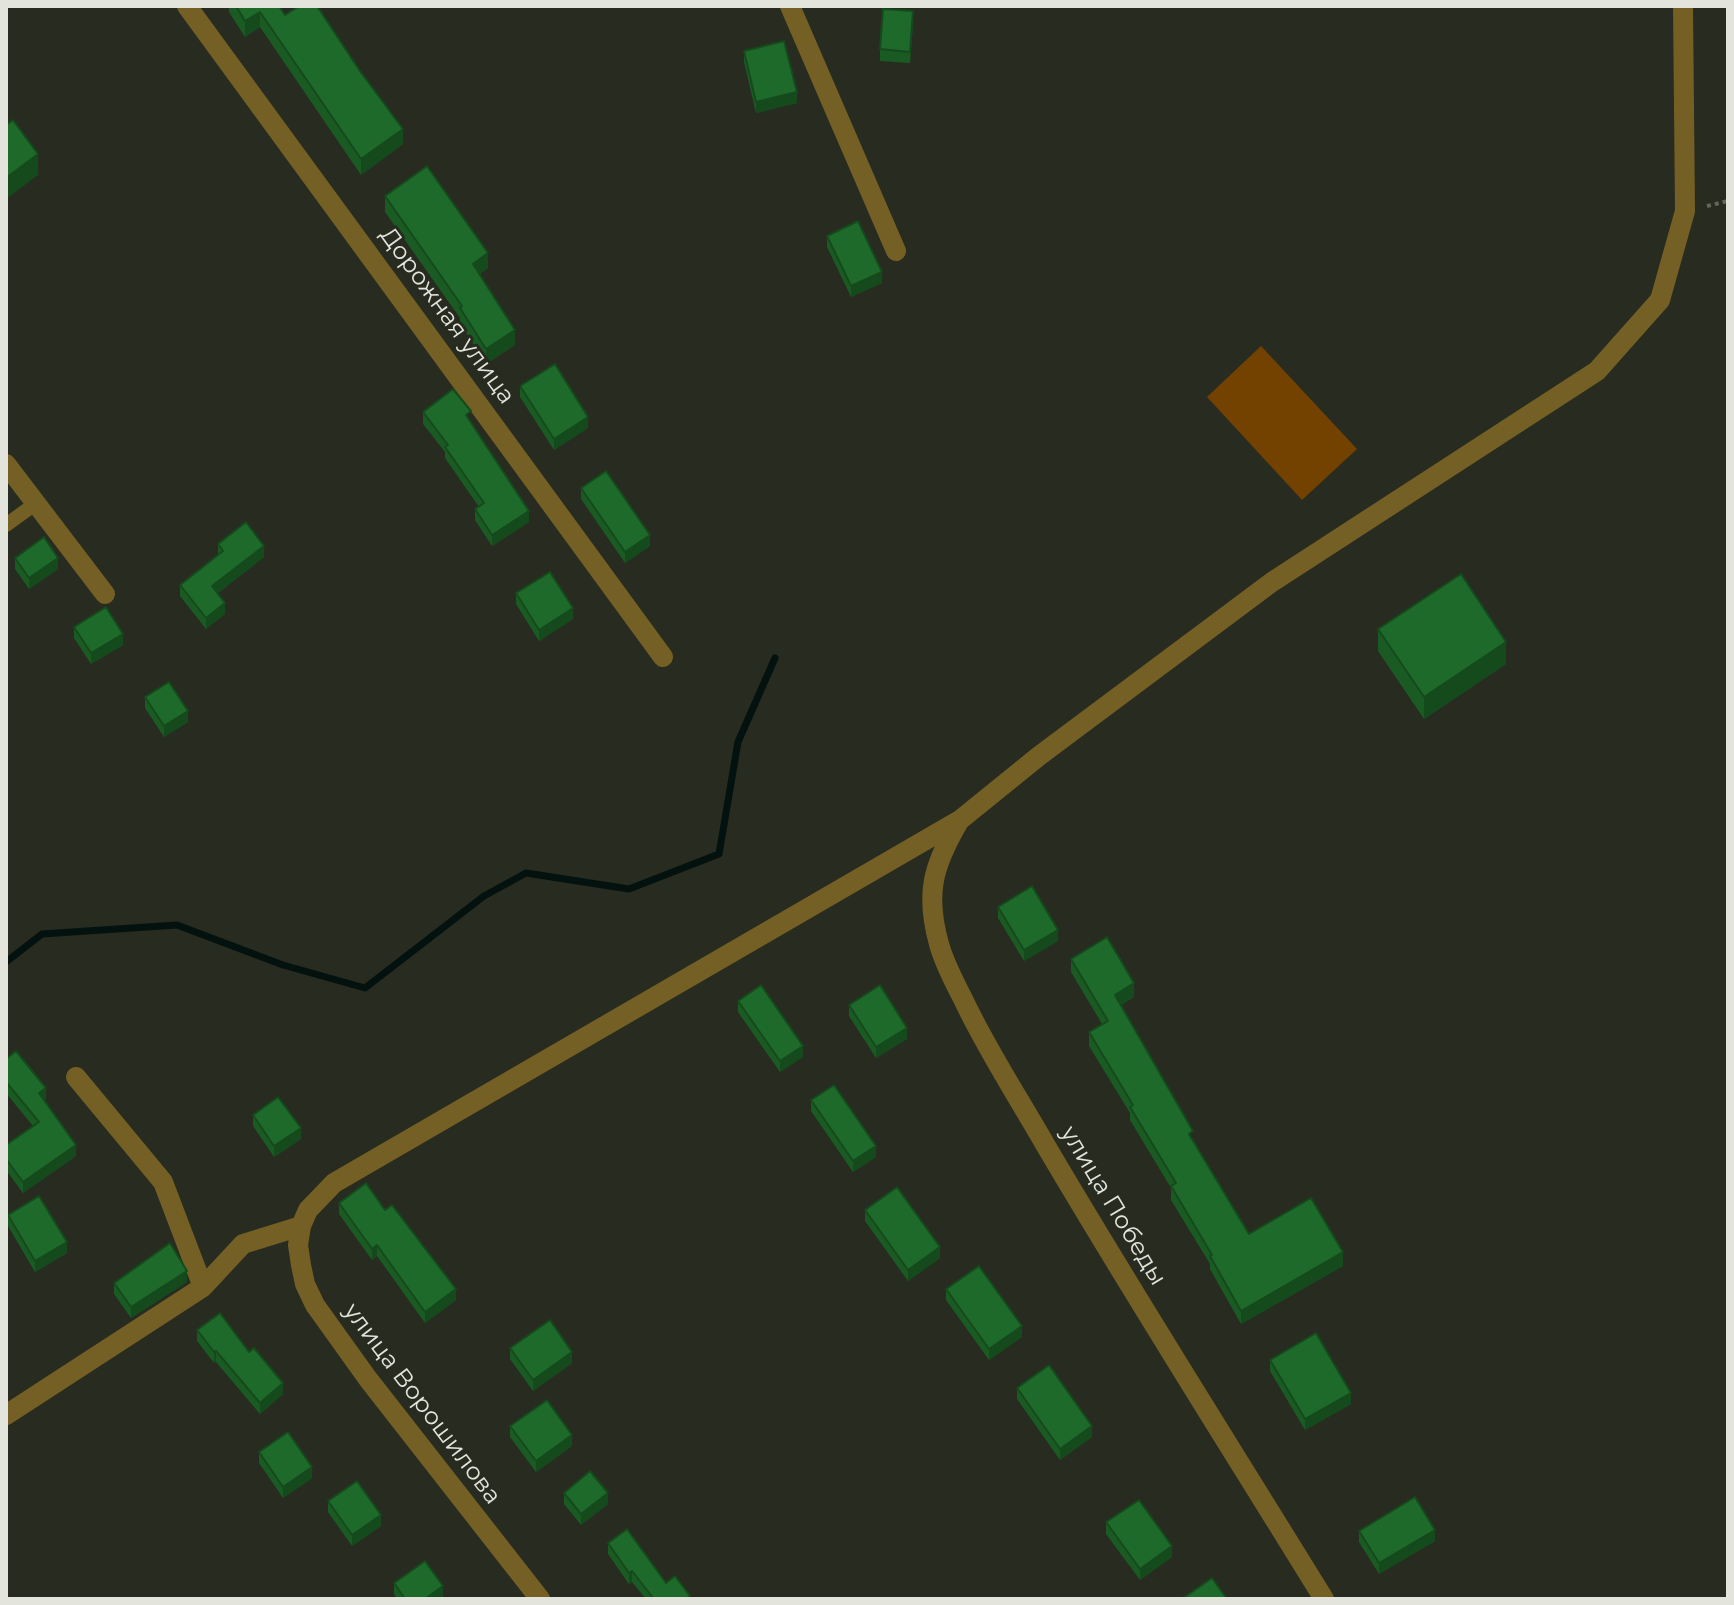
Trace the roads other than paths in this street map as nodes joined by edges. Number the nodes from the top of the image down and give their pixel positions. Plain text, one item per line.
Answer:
1 (187, 6) edge
2 (790, 6) edge
3 (1683, 6) edge
4 (896, 251) dead end
5 (6, 464) edge
6 (35, 504) junction
7 (6, 525) edge
8 (105, 594) dead end
9 (663, 657) dead end
10 (960, 820) junction
11 (76, 1077) dead end
12 (301, 1226) junction
13 (203, 1287) junction
14 (6, 1415) edge
15 (540, 1599) edge
16 (1324, 1599) edge

1 - 9 street, Дорожная улица
2 - 4 street
3 - 10 street
5 - 6 street
6 - 7 lane
6 - 8 street
10 - 12 street
10 - 16 street, улица Победы
11 - 13 street
12 - 13 street
12 - 15 street, улица Ворошилова
13 - 14 street

